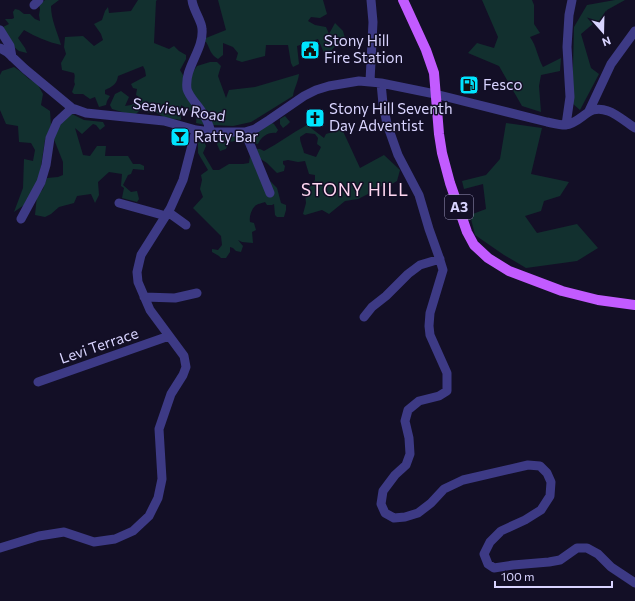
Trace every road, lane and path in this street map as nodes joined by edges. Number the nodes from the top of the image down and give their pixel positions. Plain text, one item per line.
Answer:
1 (192, 0) edge
2 (371, 0) edge
3 (403, 0) edge
4 (572, 0) edge
5 (0, 30) edge
6 (635, 31) edge
7 (5, 53) edge
8 (370, 82) junction
9 (381, 83) junction
10 (435, 94) junction
11 (72, 108) junction
12 (589, 111) junction
13 (566, 125) junction
14 (635, 128) edge
15 (196, 130) junction
16 (211, 132) junction
17 (245, 132) junction
18 (270, 193) dead end
19 (119, 203) dead end
20 (167, 214) junction
21 (21, 220) dead end
22 (186, 225) dead end
23 (440, 259) junction
24 (197, 293) dead end
25 (144, 296) junction
26 (635, 306) edge
27 (364, 317) dead end
28 (169, 336) junction
29 (38, 382) dead end
30 (0, 548) edge
31 (635, 583) edge

1 - 16 street
2 - 8 street
3 - 10 main road, A3
4 - 13 street
5 - 7 street
6 - 12 street
7 - 11 street, Seaview Road
8 - 9 street, Seaview Road
8 - 17 street, Seaview Road
9 - 10 street, Seaview Road
9 - 23 street
10 - 13 street, Seaview Road
10 - 26 main road, A3
11 - 15 street, Seaview Road
11 - 21 street
12 - 13 street
12 - 14 street
15 - 16 street, Seaview Road
15 - 20 street
16 - 17 street, Seaview Road
17 - 18 street
19 - 20 street
20 - 22 street
20 - 25 street
23 - 27 street
23 - 31 street
24 - 25 street
25 - 28 street
28 - 29 street, Levi Terrace
28 - 30 street

